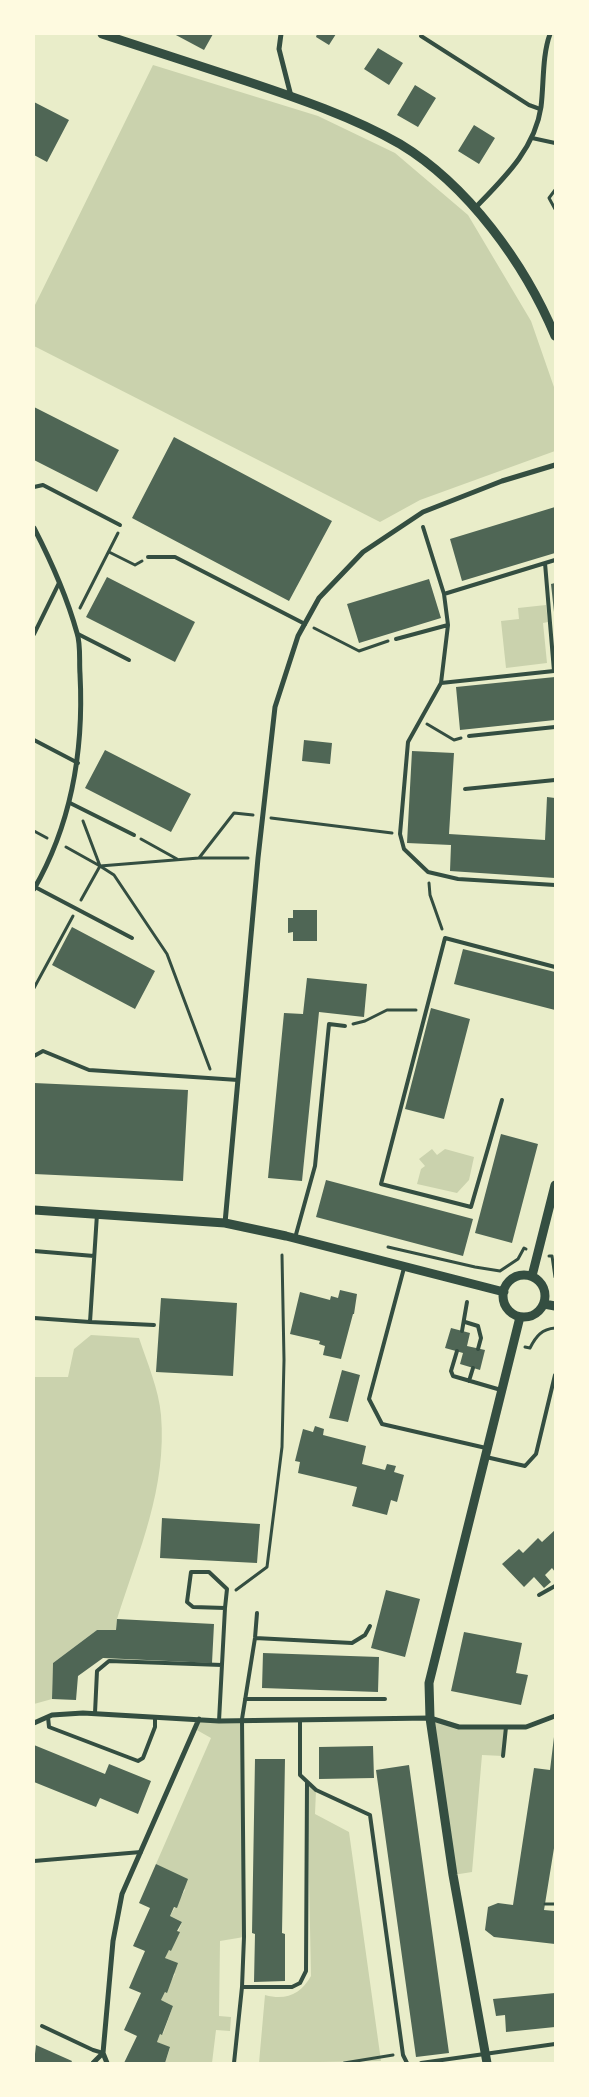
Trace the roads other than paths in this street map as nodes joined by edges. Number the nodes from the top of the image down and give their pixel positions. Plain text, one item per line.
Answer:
1 (102, 34) edge
2 (281, 34) edge
3 (550, 34) edge
4 (421, 36) dead end
5 (291, 96) junction
6 (540, 109) junction
7 (532, 138) junction
8 (555, 143) edge
9 (475, 208) junction
10 (555, 336) edge
11 (555, 465) edge
12 (34, 487) edge
13 (120, 526) road end
14 (424, 527) dead end
15 (34, 528) edge
16 (148, 557) road end
17 (555, 560) edge
18 (545, 563) junction
19 (59, 583) junction
20 (444, 594) junction
21 (305, 624) junction
22 (448, 625) junction
23 (34, 634) edge
24 (78, 634) junction
25 (396, 638) road end
26 (130, 660) dead end
27 (441, 683) junction
28 (555, 727) edge
29 (469, 736) road end
30 (34, 740) edge
31 (78, 763) junction
32 (555, 780) edge
33 (465, 789) dead end
34 (70, 803) junction
35 (134, 835) road end
36 (555, 885) edge
37 (34, 888) edge
38 (132, 938) dead end
39 (555, 967) edge
40 (345, 1026) road end
41 (34, 1056) edge
42 (238, 1080) junction
43 (502, 1100) dead end
44 (555, 1185) edge
45 (34, 1210) edge
46 (97, 1214) junction
47 (225, 1223) junction
48 (295, 1238) junction
49 (34, 1251) edge
50 (94, 1256) junction
51 (404, 1266) junction
52 (532, 1276) junction
53 (504, 1292) junction
54 (468, 1302) dead end
55 (544, 1304) junction
56 (555, 1306) edge
57 (520, 1317) junction
58 (34, 1318) edge
59 (90, 1322) junction
60 (465, 1322) junction
61 (154, 1325) dead end
62 (462, 1331) dead end
63 (478, 1349) dead end
64 (457, 1351) dead end
65 (473, 1368) dead end
66 (555, 1375) edge
67 (469, 1381) junction
68 (501, 1390) junction
69 (485, 1452) junction
70 (555, 1586) edge
71 (539, 1595) dead end
72 (225, 1608) junction
73 (257, 1613) dead end
74 (370, 1626) dead end
75 (255, 1638) junction
76 (222, 1665) junction
77 (245, 1699) junction
78 (385, 1699) dead end
79 (95, 1714) junction
80 (555, 1716) edge
81 (48, 1717) junction
82 (155, 1717) junction
83 (430, 1718) junction
84 (199, 1719) junction
85 (242, 1719) junction
86 (219, 1721) junction
87 (300, 1721) junction
88 (34, 1723) edge
89 (506, 1727) junction
90 (503, 1756) dead end
91 (307, 1782) junction
92 (141, 1852) junction
93 (34, 1861) edge
94 (242, 1987) junction
95 (42, 2026) dead end
96 (555, 2044) edge
97 (103, 2053) junction
98 (486, 2059) edge
99 (93, 2063) edge
100 (107, 2063) edge
101 (234, 2063) edge
102 (407, 2063) edge
103 (421, 2063) edge

1 - 5 street
2 - 5 street
3 - 6 street
4 - 6 lane
5 - 9 street
6 - 7 street
7 - 8 lane
7 - 9 street
9 - 10 street
11 - 21 street
12 - 13 lane
14 - 20 lane
15 - 19 street
16 - 21 lane
17 - 18 lane
18 - 20 lane
18 - 27 lane
19 - 23 lane
19 - 24 street
20 - 22 lane
21 - 42 street
22 - 25 lane
22 - 27 lane
24 - 26 lane
24 - 31 street
27 - 36 lane
28 - 29 lane
30 - 31 lane
31 - 34 street
32 - 33 lane
34 - 35 lane
34 - 37 street
37 - 38 lane
39 - 43 lane
40 - 48 lane
41 - 42 lane
42 - 47 street
44 - 52 street
45 - 46 street
46 - 47 street
46 - 50 lane
47 - 48 street
48 - 51 street
49 - 50 lane
50 - 59 lane
51 - 53 street
51 - 69 lane
52 - 53 street
52 - 55 street
53 - 57 street
54 - 60 lane
55 - 56 street
55 - 57 street
57 - 68 street
58 - 59 lane
59 - 61 lane
60 - 62 lane
60 - 63 lane
64 - 67 lane
65 - 67 lane
66 - 69 lane
67 - 68 lane
68 - 69 street
69 - 83 street
70 - 71 lane
72 - 72 lane
72 - 76 lane
73 - 75 lane
74 - 75 lane
75 - 77 lane
76 - 79 lane
76 - 86 lane
77 - 78 lane
77 - 85 lane
79 - 81 street
79 - 82 street
80 - 89 street
81 - 82 lane
81 - 88 street
82 - 84 street
83 - 87 street
83 - 89 street
83 - 98 street
84 - 86 street
84 - 92 street
85 - 86 street
85 - 87 street
85 - 94 lane
87 - 91 lane
89 - 90 lane
91 - 94 lane
91 - 102 lane
92 - 93 lane
92 - 97 street
94 - 101 lane
95 - 97 lane
96 - 98 lane
97 - 99 street
97 - 100 street
98 - 103 lane

